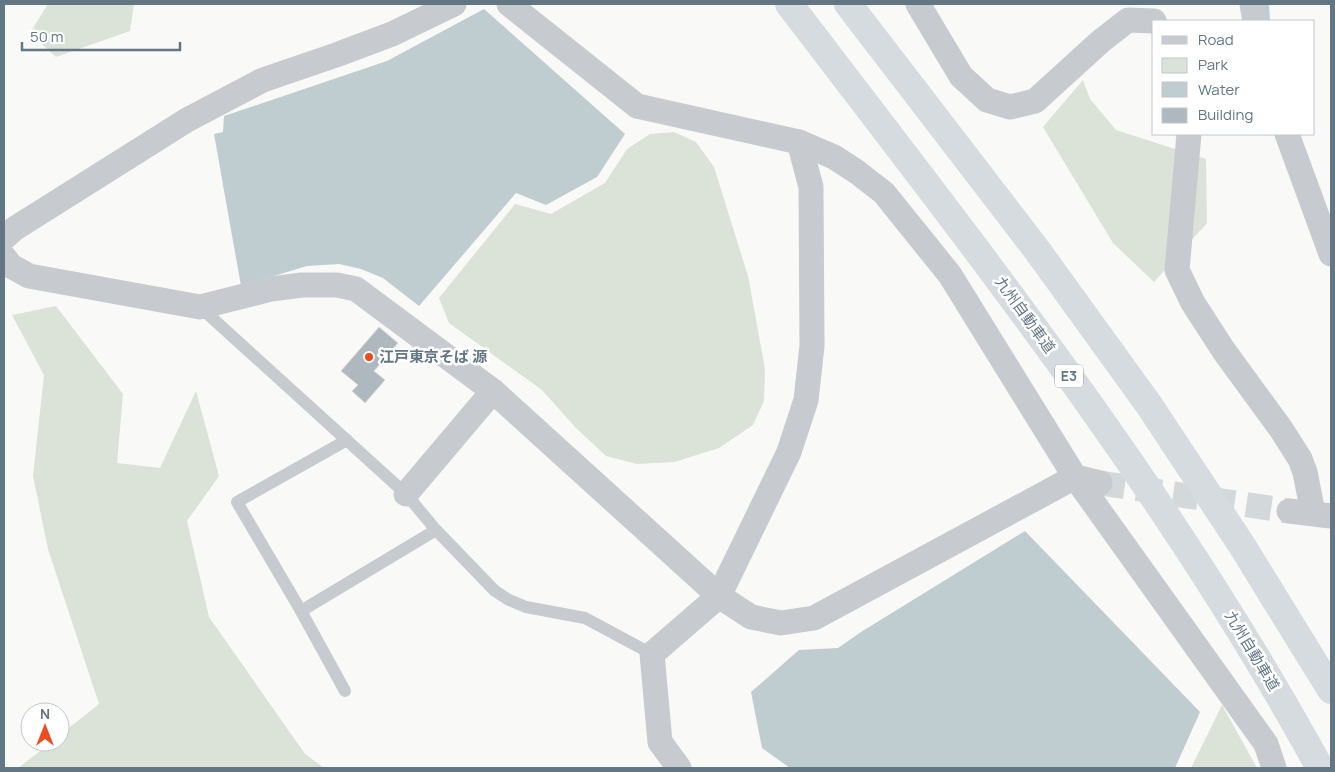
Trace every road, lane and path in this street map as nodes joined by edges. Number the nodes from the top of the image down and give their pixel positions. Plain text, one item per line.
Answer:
1 (454, 4) edge
2 (509, 4) edge
3 (789, 4) edge
4 (848, 4) edge
5 (918, 4) edge
6 (1252, 4) edge
7 (1255, 20) edge
8 (1152, 22) edge
9 (1189, 135) edge
10 (1287, 135) edge
11 (799, 142) junction
12 (4, 238) edge
13 (1331, 254) edge
14 (4, 257) edge
15 (200, 307) junction
16 (493, 391) junction
17 (347, 440) junction
18 (1075, 477) junction
19 (1100, 483) tunnel mouth
20 (406, 494) junction
21 (1289, 510) tunnel mouth
22 (1322, 514) edge
23 (436, 530) junction
24 (1241, 544) junction
25 (719, 596) junction
26 (301, 611) junction
27 (652, 654) junction
28 (1331, 671) edge
29 (1331, 690) edge
30 (345, 691) dead end
31 (679, 768) edge
32 (1274, 768) edge
33 (1320, 768) edge

1 - 12 street
2 - 11 street
3 - 33 highway, 九州自動車道 / E3
4 - 24 highway
5 - 8 street
6 - 7 street
9 - 22 street
10 - 13 street
11 - 18 street
11 - 25 street
14 - 15 street
15 - 16 street
15 - 17 lane
16 - 20 street
16 - 25 street
17 - 20 lane
17 - 26 lane
18 - 19 street
18 - 25 street
18 - 32 street
20 - 23 lane
21 - 22 street
23 - 26 lane
23 - 27 lane
24 - 28 highway
24 - 29 highway
25 - 27 street
26 - 30 lane
27 - 31 street

